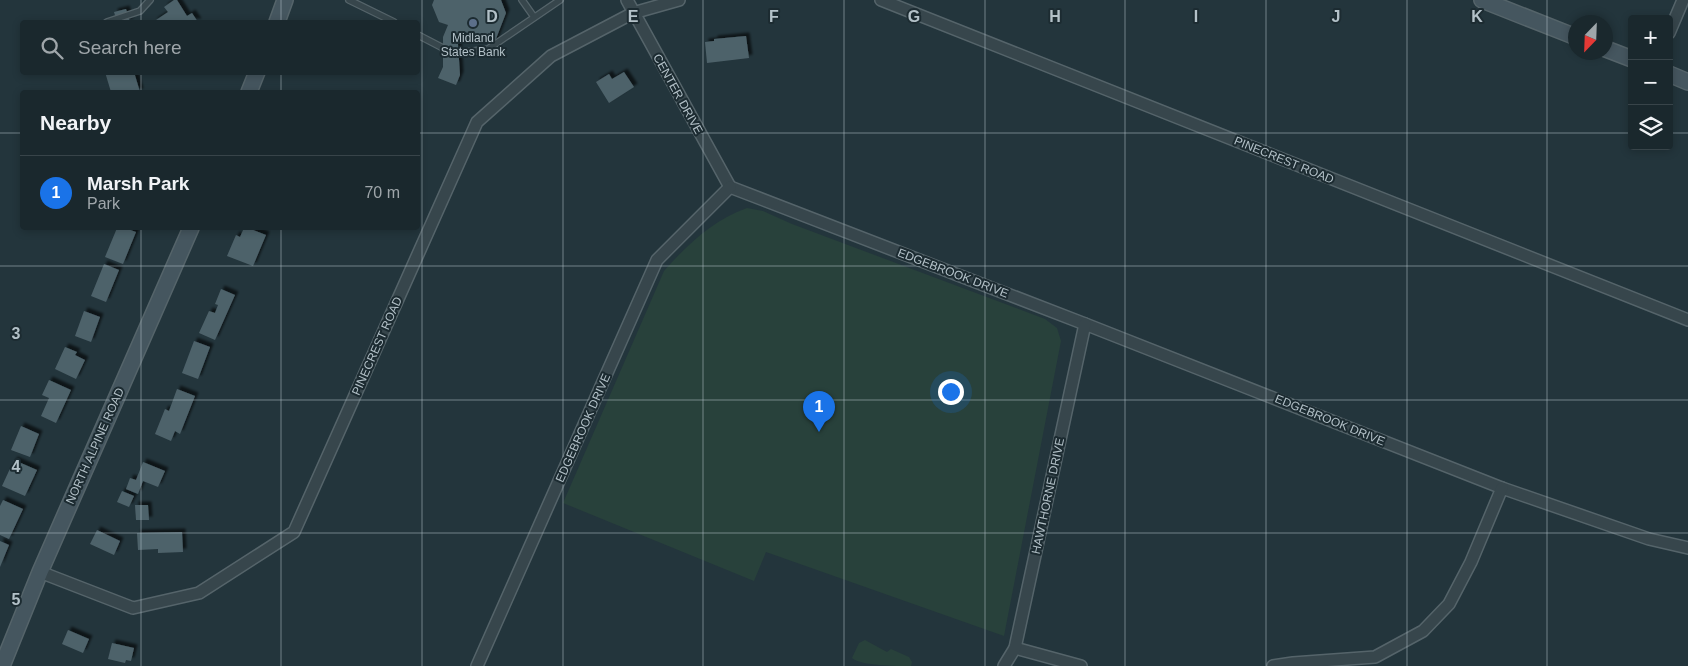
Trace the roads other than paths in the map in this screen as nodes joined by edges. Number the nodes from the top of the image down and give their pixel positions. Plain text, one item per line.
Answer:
1 (150, 0) edge
2 (285, 0) edge
3 (350, 0) edge
4 (522, 0) edge
5 (560, 0) edge
6 (627, 0) edge
7 (678, 0) edge
8 (881, 0) edge
9 (1482, 0) edge
10 (1683, 0) edge
11 (633, 13) junction
12 (534, 17) junction
13 (113, 20) edge
14 (278, 20) edge
15 (390, 20) edge
16 (1673, 24) edge
17 (1568, 34) edge
18 (420, 36) edge
19 (443, 48) dead end
20 (1613, 52) edge
21 (459, 53) dead end
22 (1628, 57) edge
23 (256, 75) edge
24 (1673, 76) edge
25 (1688, 82) edge
26 (250, 90) edge
27 (730, 187) junction
28 (189, 230) edge
29 (1688, 320) edge
30 (1085, 324) junction
31 (1502, 488) junction
32 (1688, 548) edge
33 (40, 572) junction
34 (1015, 648) junction
35 (2, 666) edge
36 (477, 666) edge
37 (1004, 666) edge
38 (1081, 666) edge
39 (1273, 666) edge

1 - 13 lane
2 - 14 main road
3 - 15 lane
4 - 12 lane
5 - 12 lane
6 - 11 street, CENTER DRIVE
7 - 11 street, PINECREST ROAD
8 - 29 street, PINECREST ROAD
9 - 17 main road
10 - 16 street
11 - 27 street, CENTER DRIVE
11 - 33 street, PINECREST ROAD
12 - 21 lane
18 - 19 lane
20 - 22 main road
23 - 26 main road
24 - 25 main road
27 - 30 street, EDGEBROOK DRIVE
27 - 36 street, EDGEBROOK DRIVE
28 - 33 main road, NORTH ALPINE ROAD
30 - 31 street, EDGEBROOK DRIVE
30 - 34 street, HAWTHORNE DRIVE
31 - 32 street, EDGEBROOK DRIVE
31 - 39 street
33 - 35 main road, NORTH ALPINE ROAD
34 - 37 street, HAWTHORNE DRIVE
34 - 38 street

